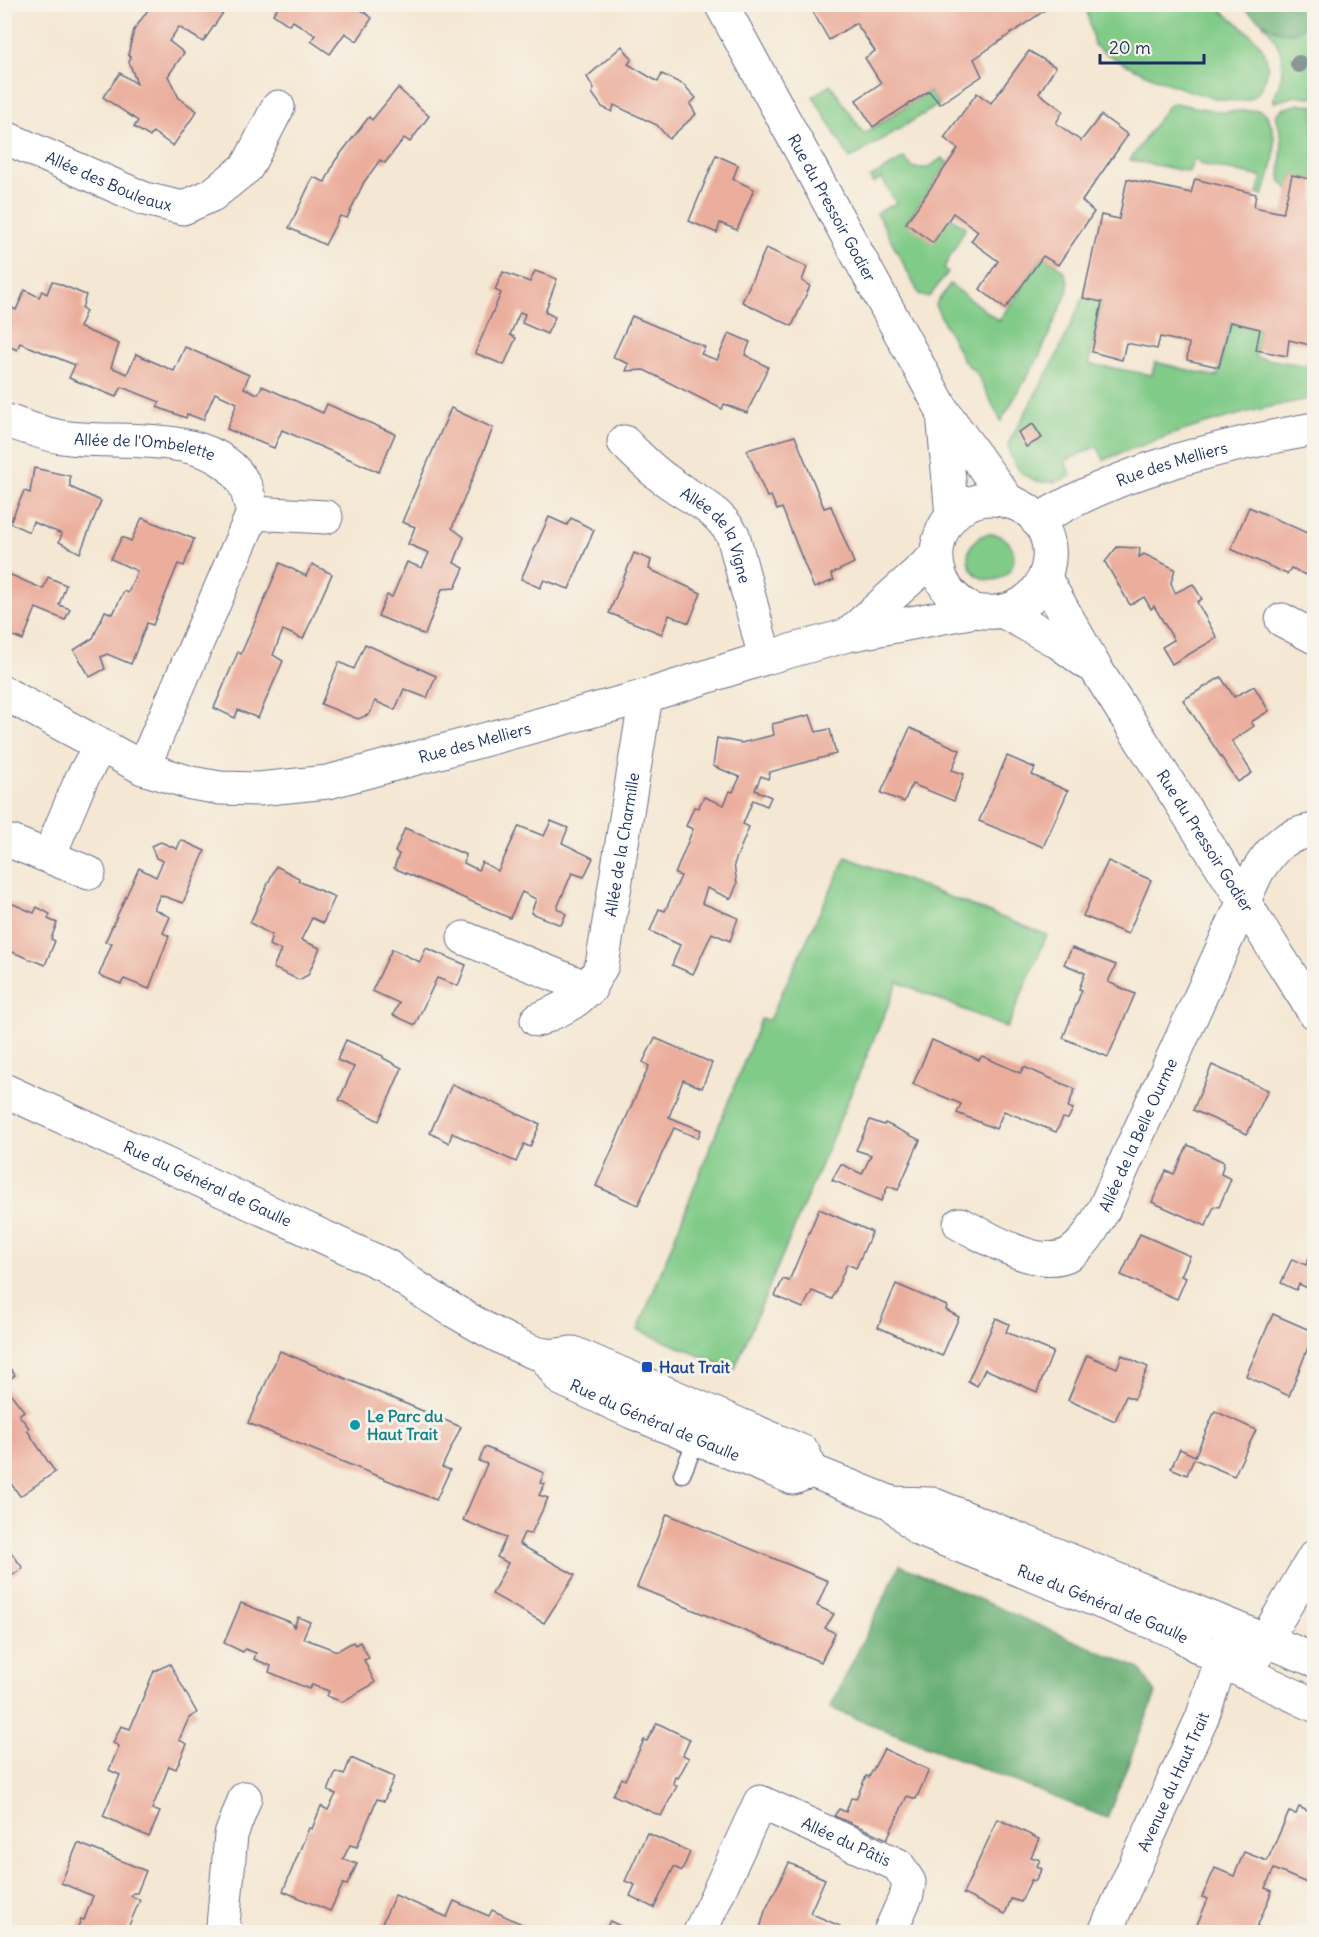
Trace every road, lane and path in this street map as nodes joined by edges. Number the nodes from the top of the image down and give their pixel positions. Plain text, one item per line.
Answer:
1 (721, 4) edge
2 (278, 107) dead end
3 (4, 137) edge
4 (943, 411) junction
5 (4, 420) edge
6 (1314, 429) edge
7 (624, 442) dead end
8 (1009, 502) junction
9 (253, 513) junction
10 (952, 516) junction
11 (326, 517) dead end
12 (1037, 521) junction
13 (936, 556) junction
14 (1045, 578) junction
15 (990, 611) junction
16 (1282, 620) dead end
17 (848, 635) junction
18 (1314, 637) edge
19 (765, 658) junction
20 (1096, 669) junction
21 (4, 693) edge
22 (646, 696) junction
23 (100, 746) junction
24 (143, 768) junction
25 (1314, 830) edge
26 (12, 842) dead end
27 (49, 856) junction
28 (89, 873) dead end
29 (1243, 900) junction
30 (464, 938) dead end
31 (590, 989) junction
32 (1314, 1012) edge
33 (537, 1020) dead end
34 (4, 1090) edge
35 (4, 1108) edge
36 (960, 1224) dead end
37 (406, 1283) junction
38 (703, 1426) junction
39 (682, 1474) dead end
40 (892, 1503) junction
41 (1314, 1557) edge
42 (1250, 1634) junction
43 (1314, 1660) edge
44 (1233, 1667) junction
45 (1314, 1705) edge
46 (246, 1798) dead end
47 (226, 1932) edge
48 (699, 1932) edge
49 (890, 1932) edge
50 (1105, 1932) edge

1 - 4 street, Rue du Pressoir Godier
2 - 3 street, Allée des Bouleaux
4 - 8 street, Rue du Pressoir Godier
4 - 10 street, Rue du Pressoir Godier
5 - 9 street, Allée de l'Ombelette
6 - 12 street, Rue des Melliers
7 - 19 street, Allée de la Vigne
8 - 10 street
8 - 12 street
9 - 11 street
9 - 24 street
10 - 13 street
12 - 14 street
13 - 15 street
13 - 17 street, Rue des Melliers
14 - 15 street
14 - 20 street, Rue du Pressoir Godier
15 - 17 street, Rue des Melliers
15 - 20 street, Rue du Pressoir Godier
16 - 18 street
17 - 19 street, Rue des Melliers
19 - 22 street, Rue des Melliers
20 - 29 street, Rue du Pressoir Godier
21 - 23 street, Rue des Melliers
22 - 24 street, Rue des Melliers
22 - 31 street, Allée de la Charmille
23 - 24 street, Rue des Melliers
23 - 27 street
25 - 29 street, Allée de la Belle Ourme
26 - 27 street
27 - 28 street
29 - 32 street, Rue du Pressoir Godier
29 - 36 street, Allée de la Belle Ourme
30 - 31 street
31 - 33 street, Allée de la Charmille
34 - 37 street, Rue du Général de Gaulle
35 - 37 street, Rue du Général de Gaulle
37 - 38 street, Rue du Général de Gaulle
38 - 39 lane
38 - 40 street, Rue du Général de Gaulle
40 - 42 street, Rue du Général de Gaulle
40 - 44 street, Rue du Général de Gaulle
41 - 42 street, Avenue du Haut Trait
42 - 43 street, Rue du Général de Gaulle
42 - 44 street, Avenue du Haut Trait
44 - 45 street, Rue du Général de Gaulle
44 - 50 street, Avenue du Haut Trait
46 - 47 street
48 - 49 street, Allée du Pâtis

